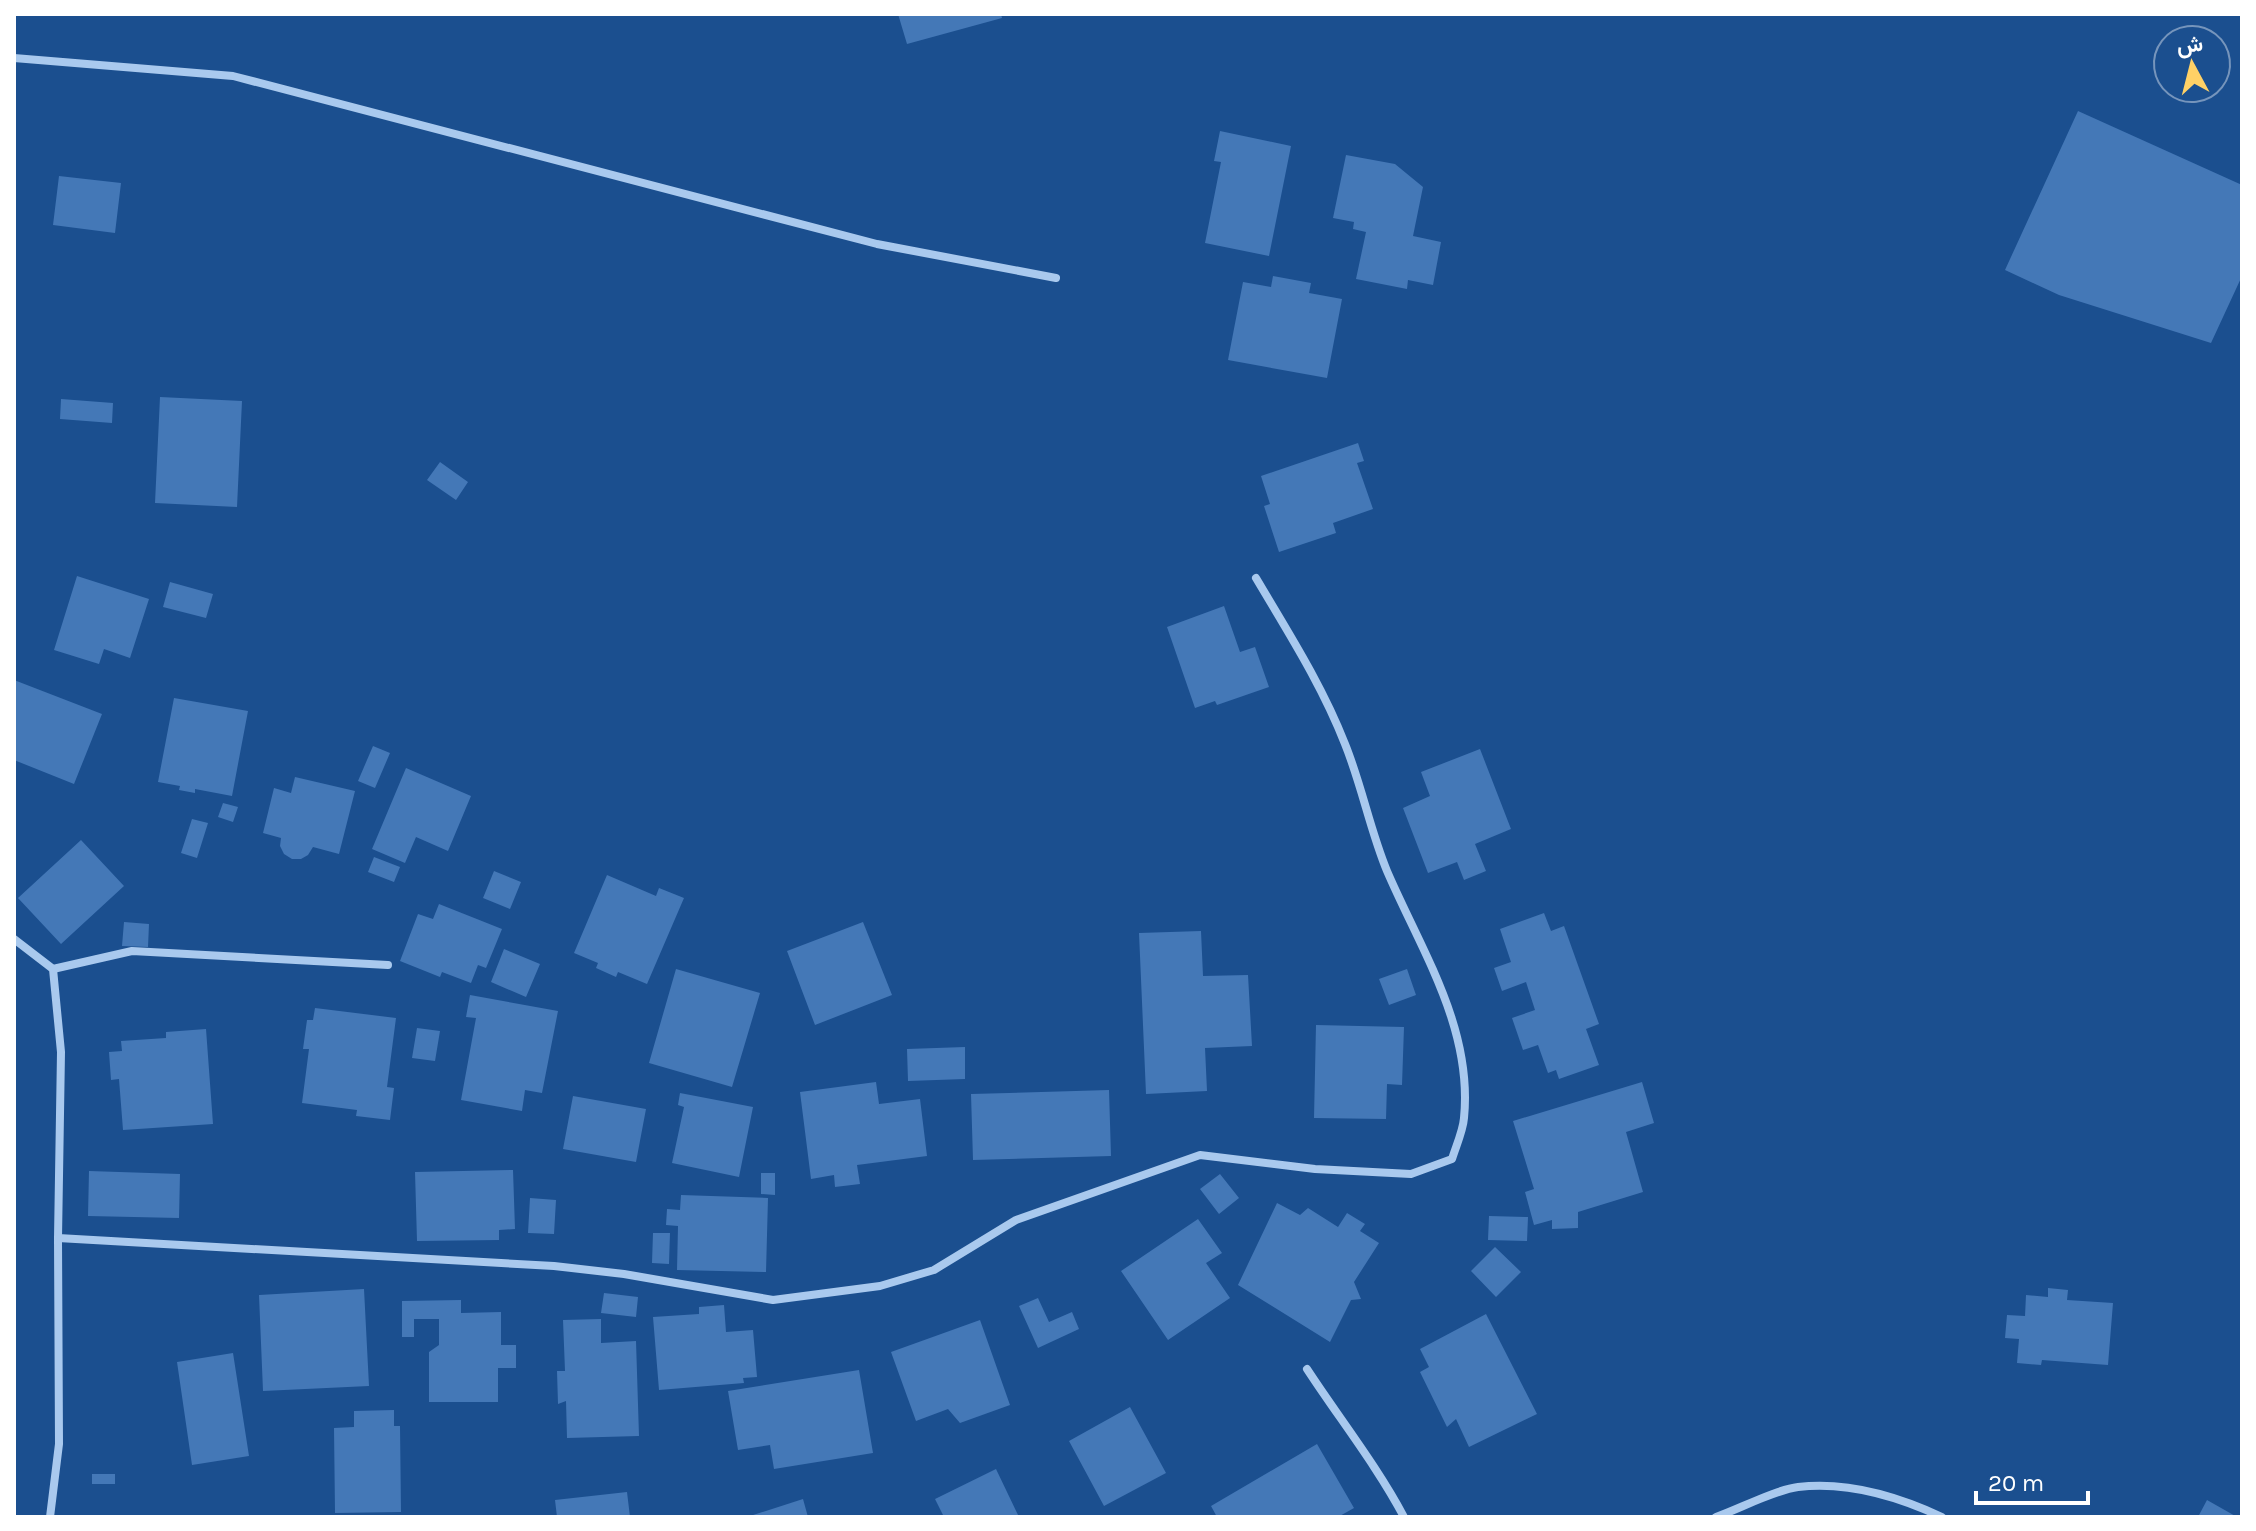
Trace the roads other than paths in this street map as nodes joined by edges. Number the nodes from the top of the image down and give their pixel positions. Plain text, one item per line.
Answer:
1 (14, 58) edge
2 (1056, 278) dead end
3 (1256, 578) dead end
4 (14, 939) edge
5 (388, 965) dead end
6 (53, 969) junction
7 (58, 1238) junction
8 (1307, 1369) dead end
9 (50, 1517) edge
10 (1404, 1517) edge
11 (1716, 1517) edge
12 (1942, 1517) edge

1 - 2 street
3 - 7 street
4 - 6 street
5 - 6 street
6 - 7 street
7 - 9 street
8 - 10 street
11 - 12 street

